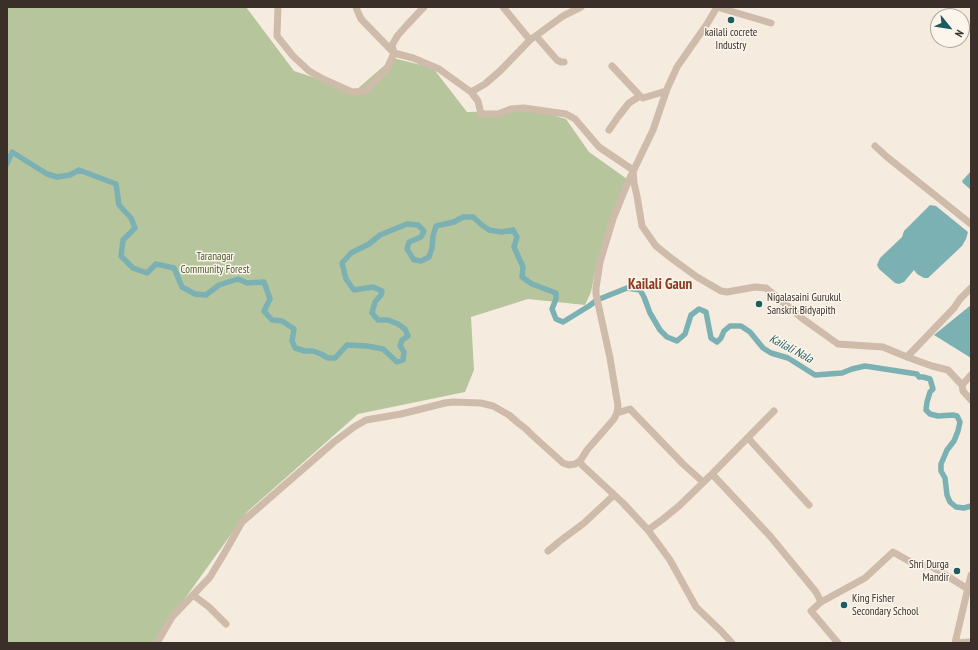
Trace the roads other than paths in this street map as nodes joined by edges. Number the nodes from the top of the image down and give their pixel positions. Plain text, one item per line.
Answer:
1 (278, 7) edge
2 (356, 7) edge
3 (424, 7) edge
4 (503, 7) edge
5 (581, 7) edge
6 (717, 7) edge
7 (771, 22) dead end
8 (533, 38) junction
9 (394, 53) junction
10 (564, 62) dead end
11 (612, 66) dead end
12 (666, 91) junction
13 (471, 92) junction
14 (640, 96) junction
15 (609, 130) dead end
16 (875, 146) dead end
17 (633, 170) junction
18 (971, 224) edge
19 (971, 288) edge
20 (907, 358) junction
21 (971, 375) edge
22 (962, 385) junction
23 (971, 400) edge
24 (774, 411) dead end
25 (617, 413) junction
26 (748, 438) junction
27 (580, 461) junction
28 (712, 474) junction
29 (703, 482) junction
30 (614, 495) junction
31 (809, 505) dead end
32 (648, 530) junction
33 (548, 551) dead end
34 (971, 575) edge
35 (968, 589) junction
36 (193, 595) junction
37 (821, 602) junction
38 (226, 624) dead end
39 (971, 642) edge
40 (157, 643) edge
41 (732, 643) edge
42 (838, 643) edge
43 (955, 643) edge

1 - 9 street
2 - 9 street
3 - 9 street
4 - 8 street
5 - 8 street
6 - 7 street
6 - 12 street
8 - 10 street
8 - 13 street
9 - 13 street
11 - 14 street
12 - 14 street
12 - 17 street
13 - 17 street
14 - 15 street
16 - 18 street
17 - 20 street
17 - 25 street
19 - 20 street
20 - 22 street
21 - 22 street
22 - 23 street
24 - 26 street
25 - 27 street
25 - 29 street
26 - 28 street
26 - 31 street
27 - 30 street
27 - 36 street
28 - 29 street
28 - 37 street
29 - 32 street
30 - 32 street
30 - 33 street
32 - 41 street
34 - 35 street
35 - 37 street
35 - 43 street
36 - 38 street
36 - 40 street
37 - 42 street
39 - 43 street

